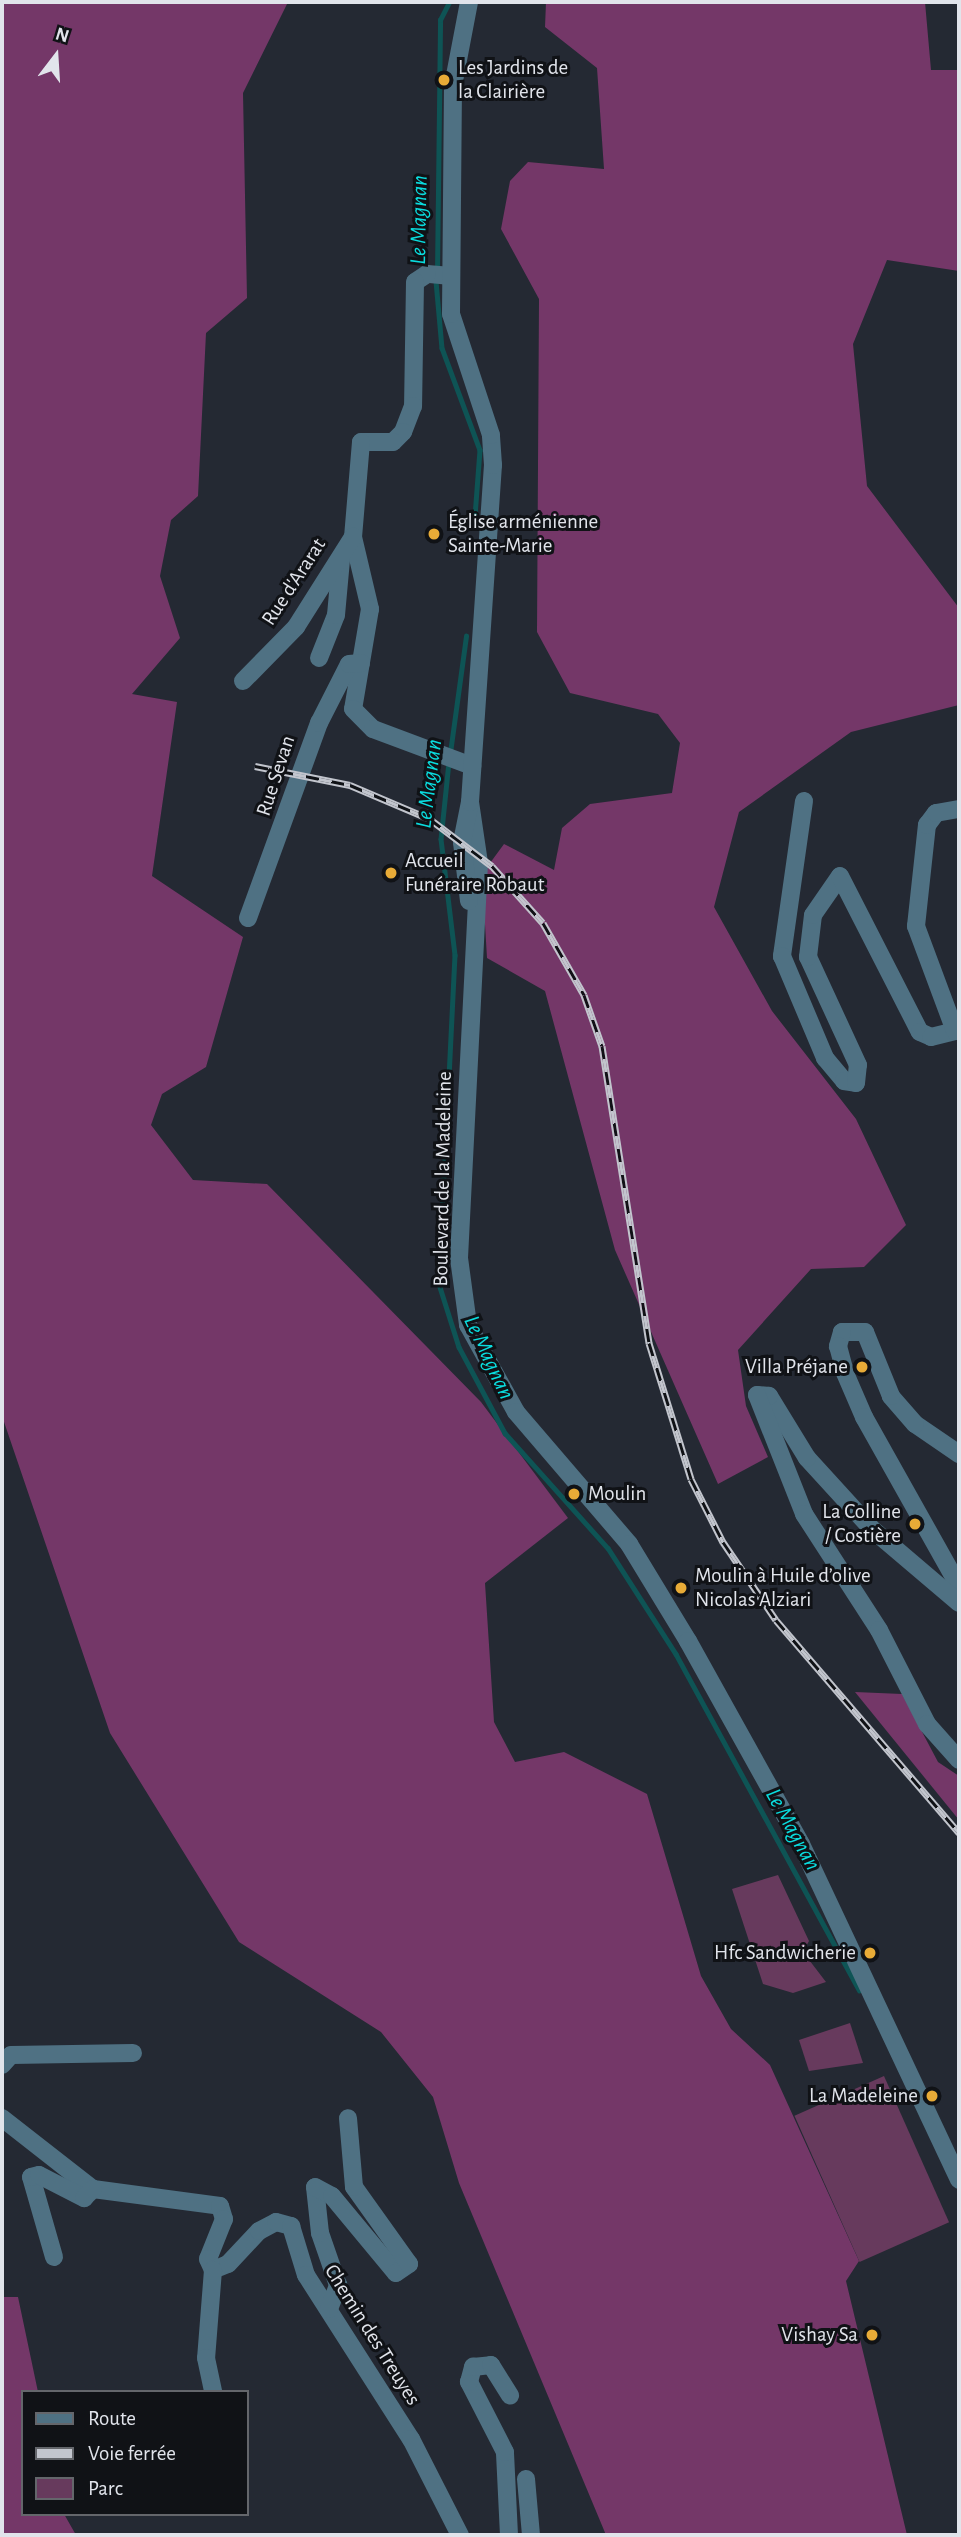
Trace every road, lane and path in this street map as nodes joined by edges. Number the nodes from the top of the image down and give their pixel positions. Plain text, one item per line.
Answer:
1 (469, 2) edge
2 (440, 275) junction
3 (353, 537) junction
4 (341, 556) junction
5 (319, 658) dead end
6 (361, 663) junction
7 (243, 681) dead end
8 (465, 765) junction
9 (804, 801) dead end
10 (959, 809) edge
11 (248, 918) dead end
12 (959, 1454) edge
13 (959, 1586) edge
14 (959, 1603) edge
15 (959, 1760) edge
16 (133, 2053) dead end
17 (5, 2055) edge
18 (2, 2118) edge
19 (348, 2118) dead end
20 (959, 2180) edge
21 (93, 2189) junction
22 (54, 2257) dead end
23 (213, 2270) junction
24 (329, 2309) junction
25 (213, 2390) edge
26 (510, 2396) dead end
27 (526, 2479) dead end
28 (460, 2535) edge
29 (509, 2535) edge
30 (531, 2535) edge

1 - 2 street, Boulevard de la Madeleine
2 - 3 street
2 - 8 street, Boulevard de la Madeleine
3 - 4 street, Rue d'Ararat
3 - 6 street
4 - 5 street
4 - 7 street, Rue d'Ararat
6 - 8 street
6 - 11 street, Rue Sevan
8 - 20 street, Boulevard de la Madeleine
9 - 10 street
12 - 13 street
14 - 15 street
16 - 17 street
18 - 21 street
19 - 24 street
21 - 22 street
21 - 23 street
23 - 24 street, Chemin des Treuyes
23 - 25 street
24 - 28 street, Chemin des Treuyes
26 - 29 street
27 - 30 street

